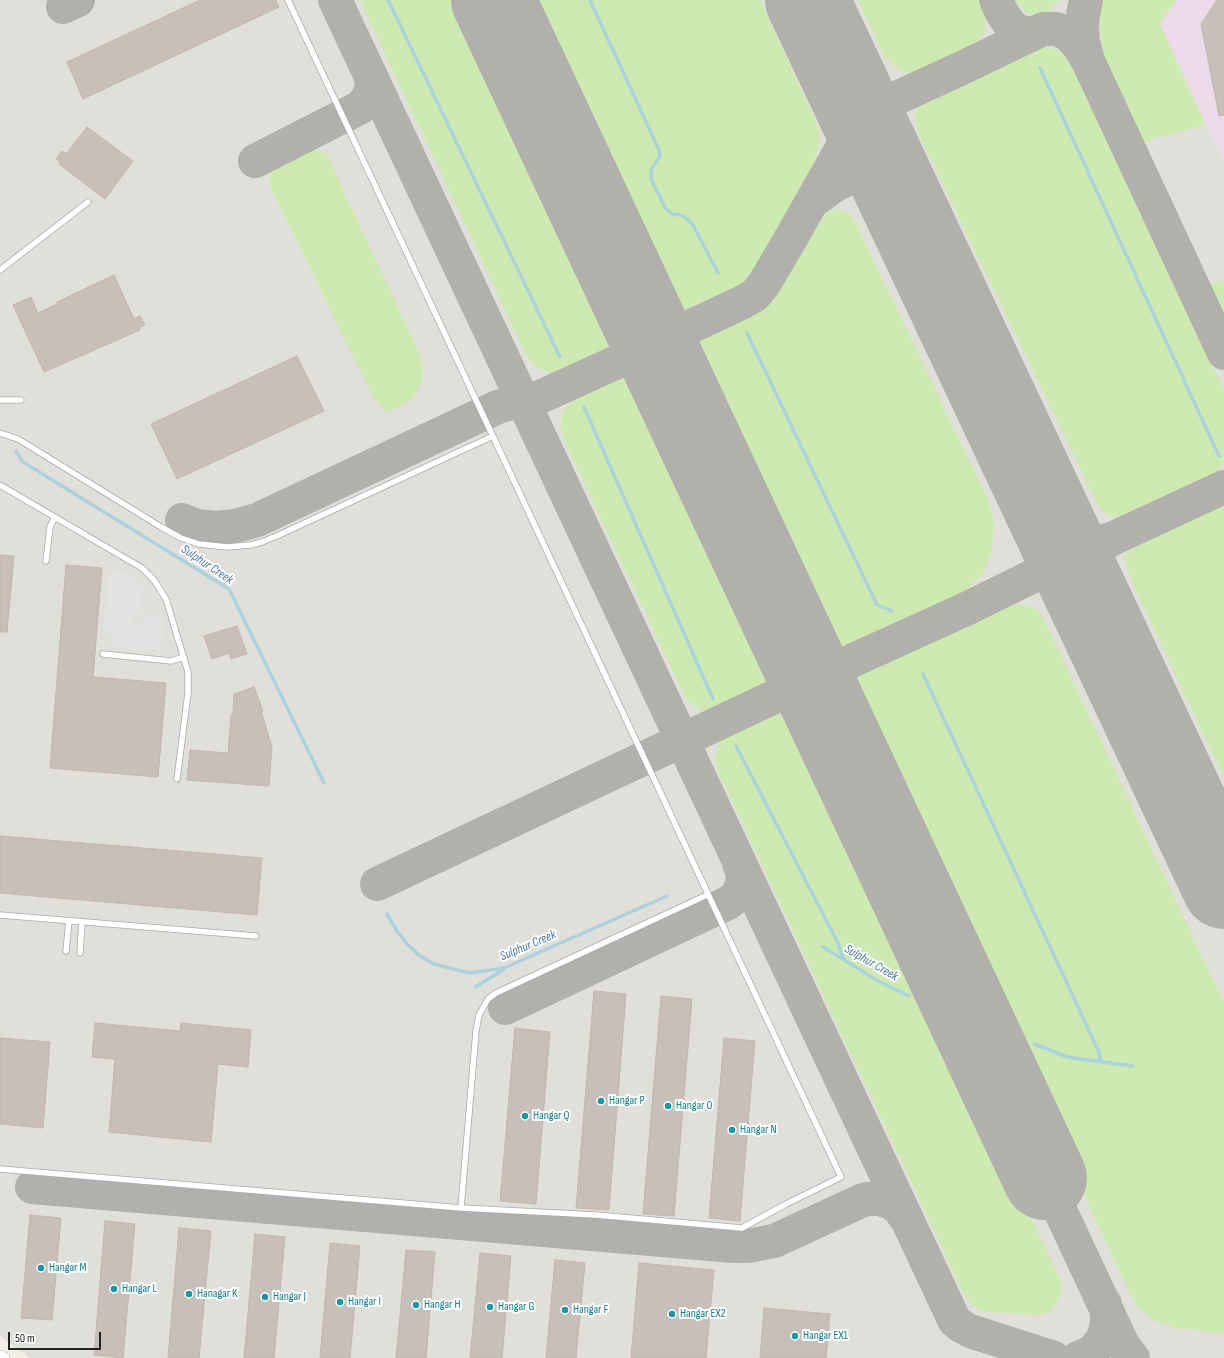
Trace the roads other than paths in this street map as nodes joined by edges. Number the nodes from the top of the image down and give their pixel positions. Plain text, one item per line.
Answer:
1 (288, 0) edge
2 (88, 202) dead end
3 (0, 270) edge
4 (0, 400) edge
5 (21, 400) dead end
6 (0, 433) edge
7 (493, 436) junction
8 (0, 485) edge
9 (55, 517) junction
10 (46, 561) dead end
11 (102, 654) dead end
12 (184, 657) junction
13 (177, 779) dead end
14 (707, 895) junction
15 (0, 915) edge
16 (68, 921) junction
17 (82, 922) junction
18 (256, 936) dead end
19 (66, 951) dead end
20 (80, 952) dead end
21 (0, 1169) edge
22 (461, 1208) junction
23 (0, 1356) edge
24 (4, 1358) edge

1 - 7 lane
2 - 3 lane
4 - 5 lane
6 - 7 lane
7 - 14 lane
8 - 9 lane
9 - 10 lane
9 - 12 lane
11 - 12 lane
12 - 13 lane
14 - 22 lane
14 - 22 lane
15 - 16 lane
16 - 17 lane
16 - 19 lane
17 - 18 lane
17 - 20 lane
21 - 22 lane
23 - 24 street

